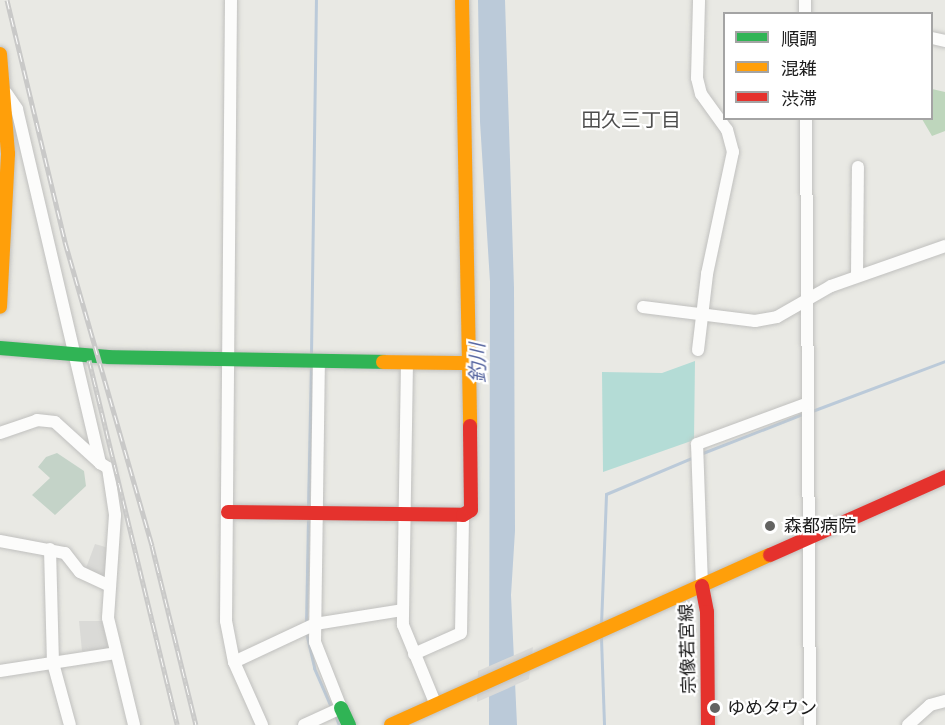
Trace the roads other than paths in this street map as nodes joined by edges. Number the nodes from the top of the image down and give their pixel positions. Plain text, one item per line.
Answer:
1 (231, 0) edge
2 (462, 0) edge
3 (699, 0) edge
4 (0, 54) edge
5 (3, 93) edge
6 (806, 120) edge
7 (858, 167) dead end
8 (4, 192) edge
9 (2, 235) edge
10 (945, 246) edge
11 (857, 276) junction
12 (807, 301) junction
13 (0, 307) edge
14 (643, 307) dead end
15 (700, 312) junction
16 (0, 348) edge
17 (698, 350) dead end
18 (75, 354) junction
19 (227, 359) junction
20 (319, 361) junction
21 (407, 362) junction
22 (471, 363) junction
23 (806, 404) junction
24 (0, 433) edge
25 (100, 463) junction
26 (945, 477) edge
27 (228, 512) junction
28 (317, 512) junction
29 (404, 513) junction
30 (463, 515) junction
31 (806, 539) junction
32 (0, 542) edge
33 (50, 549) junction
34 (108, 585) junction
35 (702, 586) junction
36 (402, 610) junction
37 (315, 624) junction
38 (116, 653) junction
39 (414, 654) junction
40 (234, 662) junction
41 (53, 663) junction
42 (0, 671) edge
43 (945, 701) edge
44 (436, 705) junction
45 (341, 708) junction
46 (419, 719) edge
47 (70, 725) edge
48 (134, 725) edge
49 (262, 725) edge
50 (304, 725) edge
51 (349, 725) edge
52 (391, 725) edge
53 (708, 725) edge
54 (810, 725) edge
55 (908, 725) edge

1 - 19 street
2 - 22 street
3 - 15 street
4 - 5 street
5 - 8 street
5 - 18 street
6 - 12 street
7 - 11 street
8 - 9 street
9 - 13 street
10 - 11 street
11 - 12 street
12 - 15 street
12 - 23 street
14 - 15 street
15 - 17 street
16 - 18 street
18 - 19 street
18 - 25 street
19 - 20 street
19 - 27 street
20 - 21 street
20 - 28 street
21 - 22 street
21 - 29 street
22 - 30 street
23 - 31 street
23 - 35 street
24 - 25 street
25 - 34 street
26 - 31 street, 宗像若宮線
27 - 28 street
27 - 40 street
28 - 29 street
28 - 37 street
29 - 30 street
29 - 36 street
30 - 39 street
31 - 35 street, 宗像若宮線
31 - 54 street
32 - 33 street
33 - 34 street
33 - 41 street
34 - 38 street
35 - 44 street
35 - 53 street, 宗像若宮線
36 - 37 street
36 - 39 street
37 - 40 street
37 - 45 street
38 - 41 street
38 - 48 street
39 - 44 street
40 - 49 street
41 - 42 street
41 - 47 street
43 - 55 street
44 - 46 street
45 - 50 street
45 - 51 street
46 - 52 street

